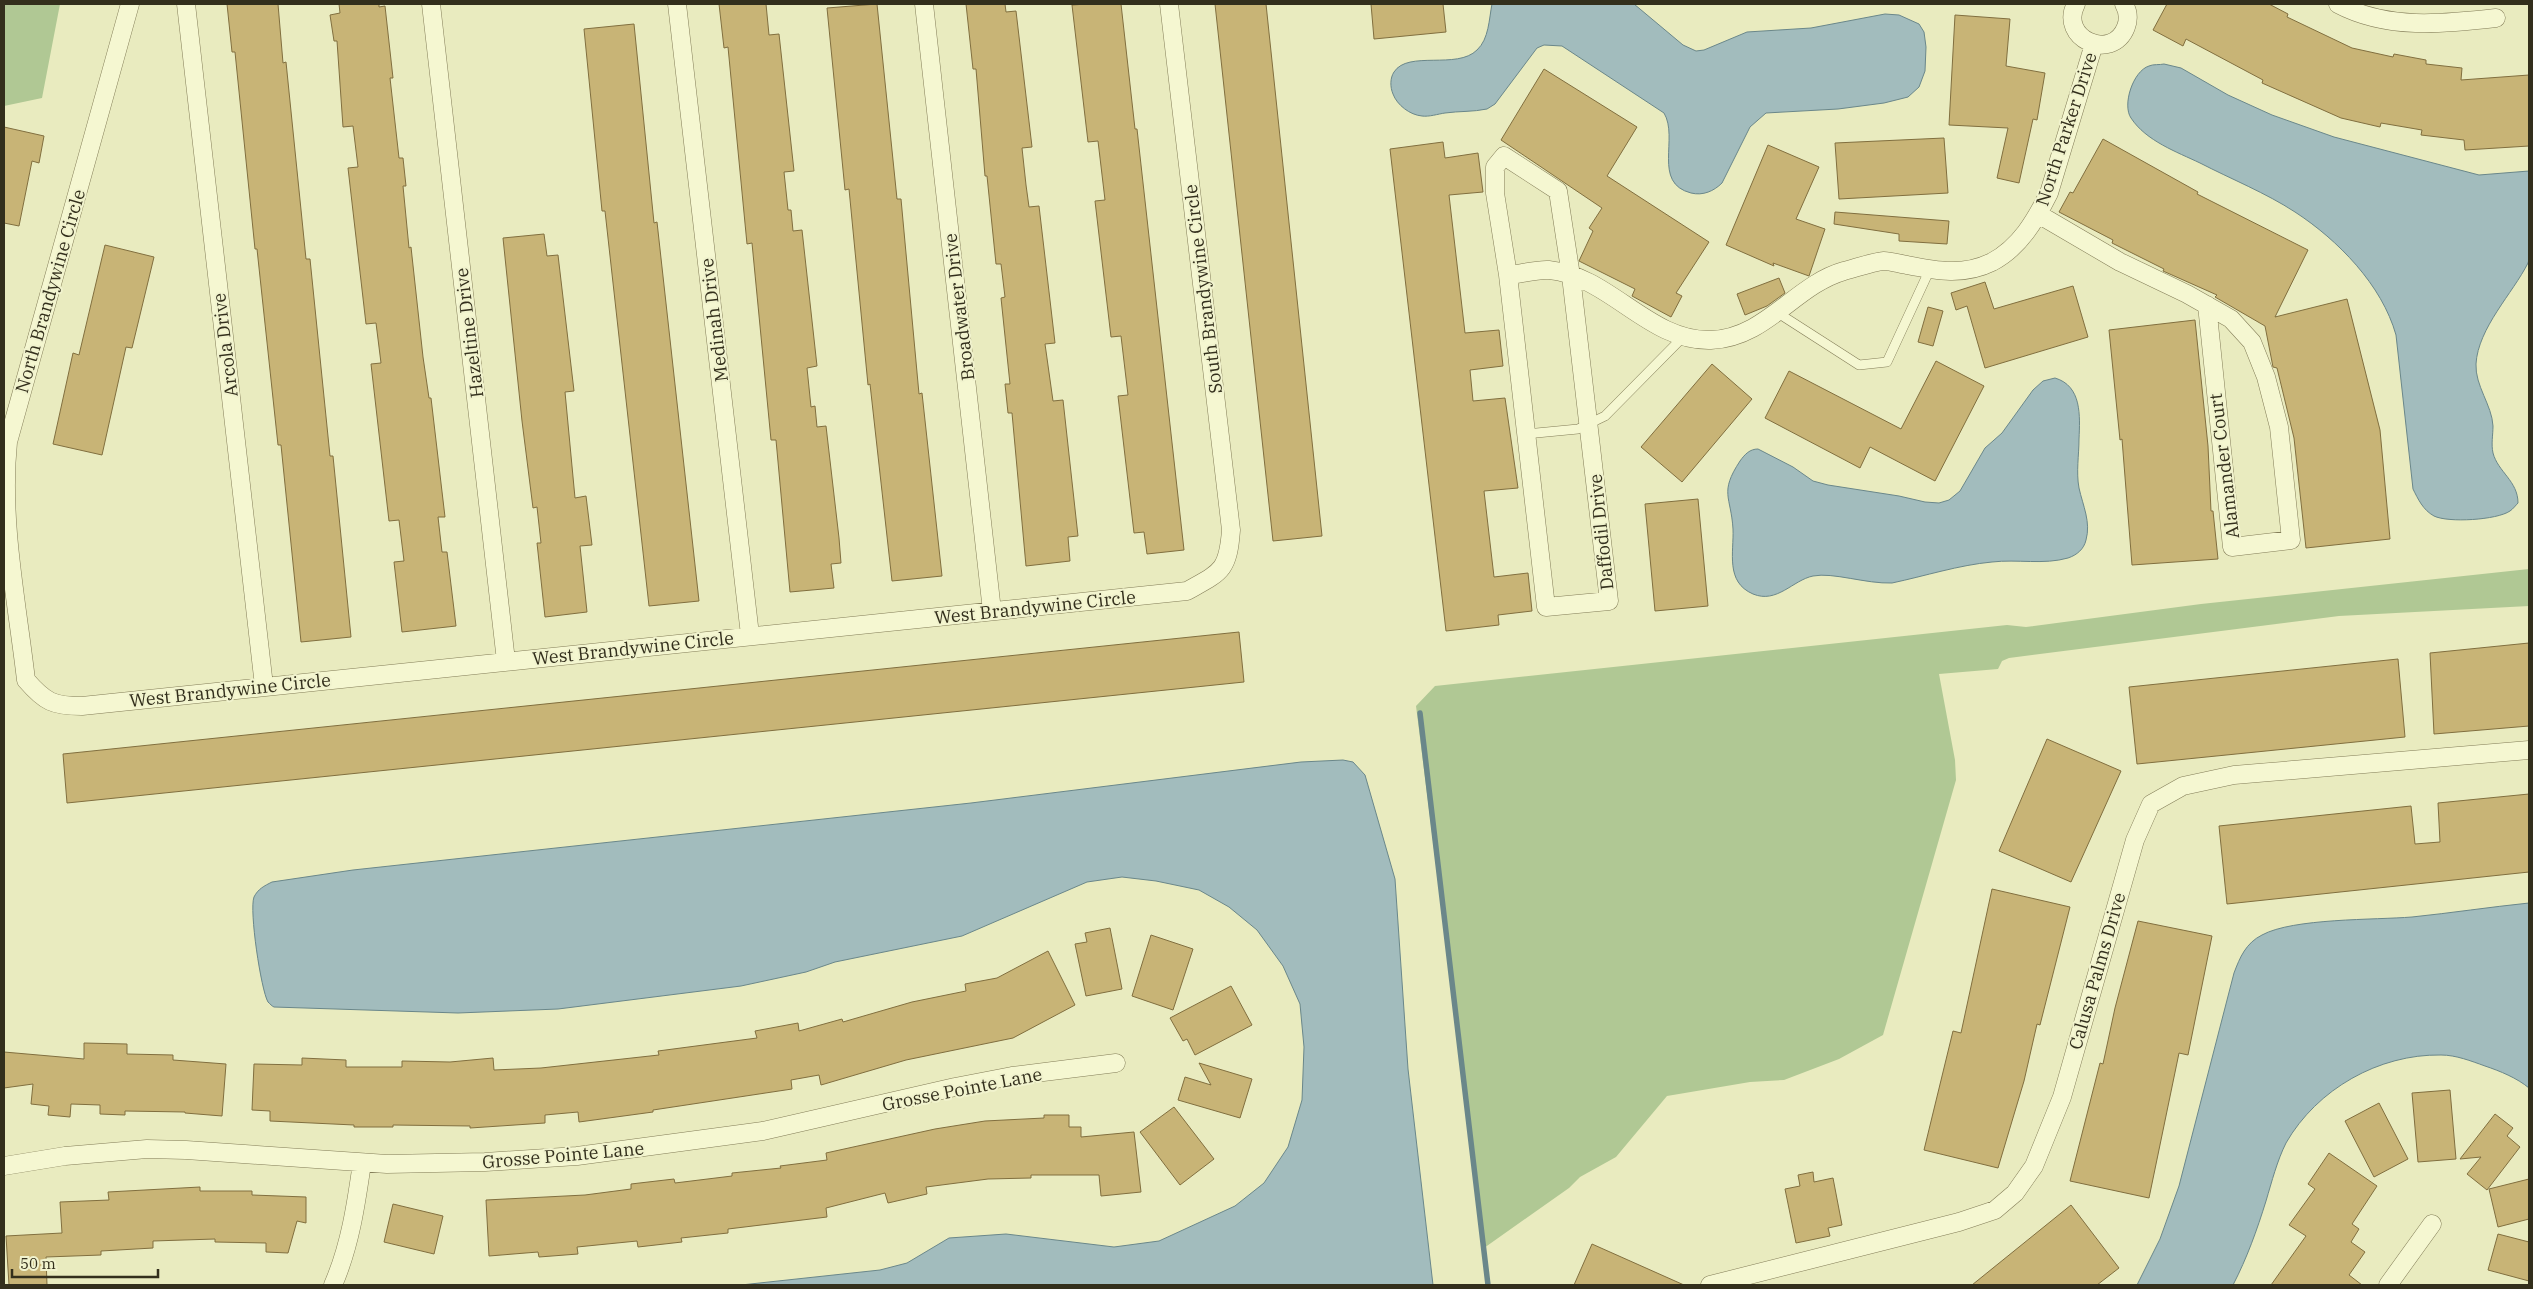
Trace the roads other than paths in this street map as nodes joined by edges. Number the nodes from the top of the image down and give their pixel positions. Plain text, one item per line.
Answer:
1 (130, 4) edge
2 (186, 4) edge
3 (431, 4) edge
4 (677, 4) edge
5 (924, 4) edge
6 (1169, 4) edge
7 (2076, 4) edge
8 (2124, 4) edge
9 (2338, 4) edge
10 (2496, 18) dead end
11 (2094, 44) junction
12 (2038, 214) junction
13 (1930, 269) junction
14 (1508, 275) junction
15 (1571, 276) junction
16 (2207, 305) junction
17 (1778, 313) junction
18 (1683, 336) junction
19 (1589, 424) junction
20 (1526, 434) junction
21 (1221, 572) joint
22 (992, 611) junction
23 (750, 636) junction
24 (506, 662) junction
25 (264, 686) junction
26 (41, 698) joint
27 (2529, 750) edge
28 (1116, 1063) dead end
29 (362, 1162) junction
30 (4, 1166) edge
31 (2432, 1224) dead end
32 (333, 1285) edge
33 (1710, 1285) edge
34 (2388, 1285) edge

1 - 26 street, North Brandywine Circle
2 - 25 street, Arcola Drive
3 - 24 street, Hazeltine Drive
4 - 23 street, Medinah Drive
5 - 22 street, Broadwater Drive
6 - 21 street, South Brandywine Circle
7 - 11 street
8 - 11 street
9 - 10 street
11 - 12 street, North Parker Drive
12 - 13 street
12 - 16 street, Alamander Court
13 - 17 street
13 - 17 lane
14 - 15 street
14 - 15 street, Daffodil Drive
14 - 20 street, Daffodil Drive
15 - 18 street
15 - 19 street, Daffodil Drive
16 - 16 street, Alamander Court
17 - 18 street
18 - 19 lane
19 - 20 lane
19 - 20 street, Daffodil Drive
21 - 22 street, West Brandywine Circle
22 - 23 street, West Brandywine Circle
23 - 24 street, West Brandywine Circle
24 - 25 street, West Brandywine Circle
25 - 26 street, West Brandywine Circle
27 - 33 street, Calusa Palms Drive
28 - 29 street, Grosse Pointe Lane
29 - 30 street, Grosse Pointe Lane
29 - 32 street
31 - 34 street

